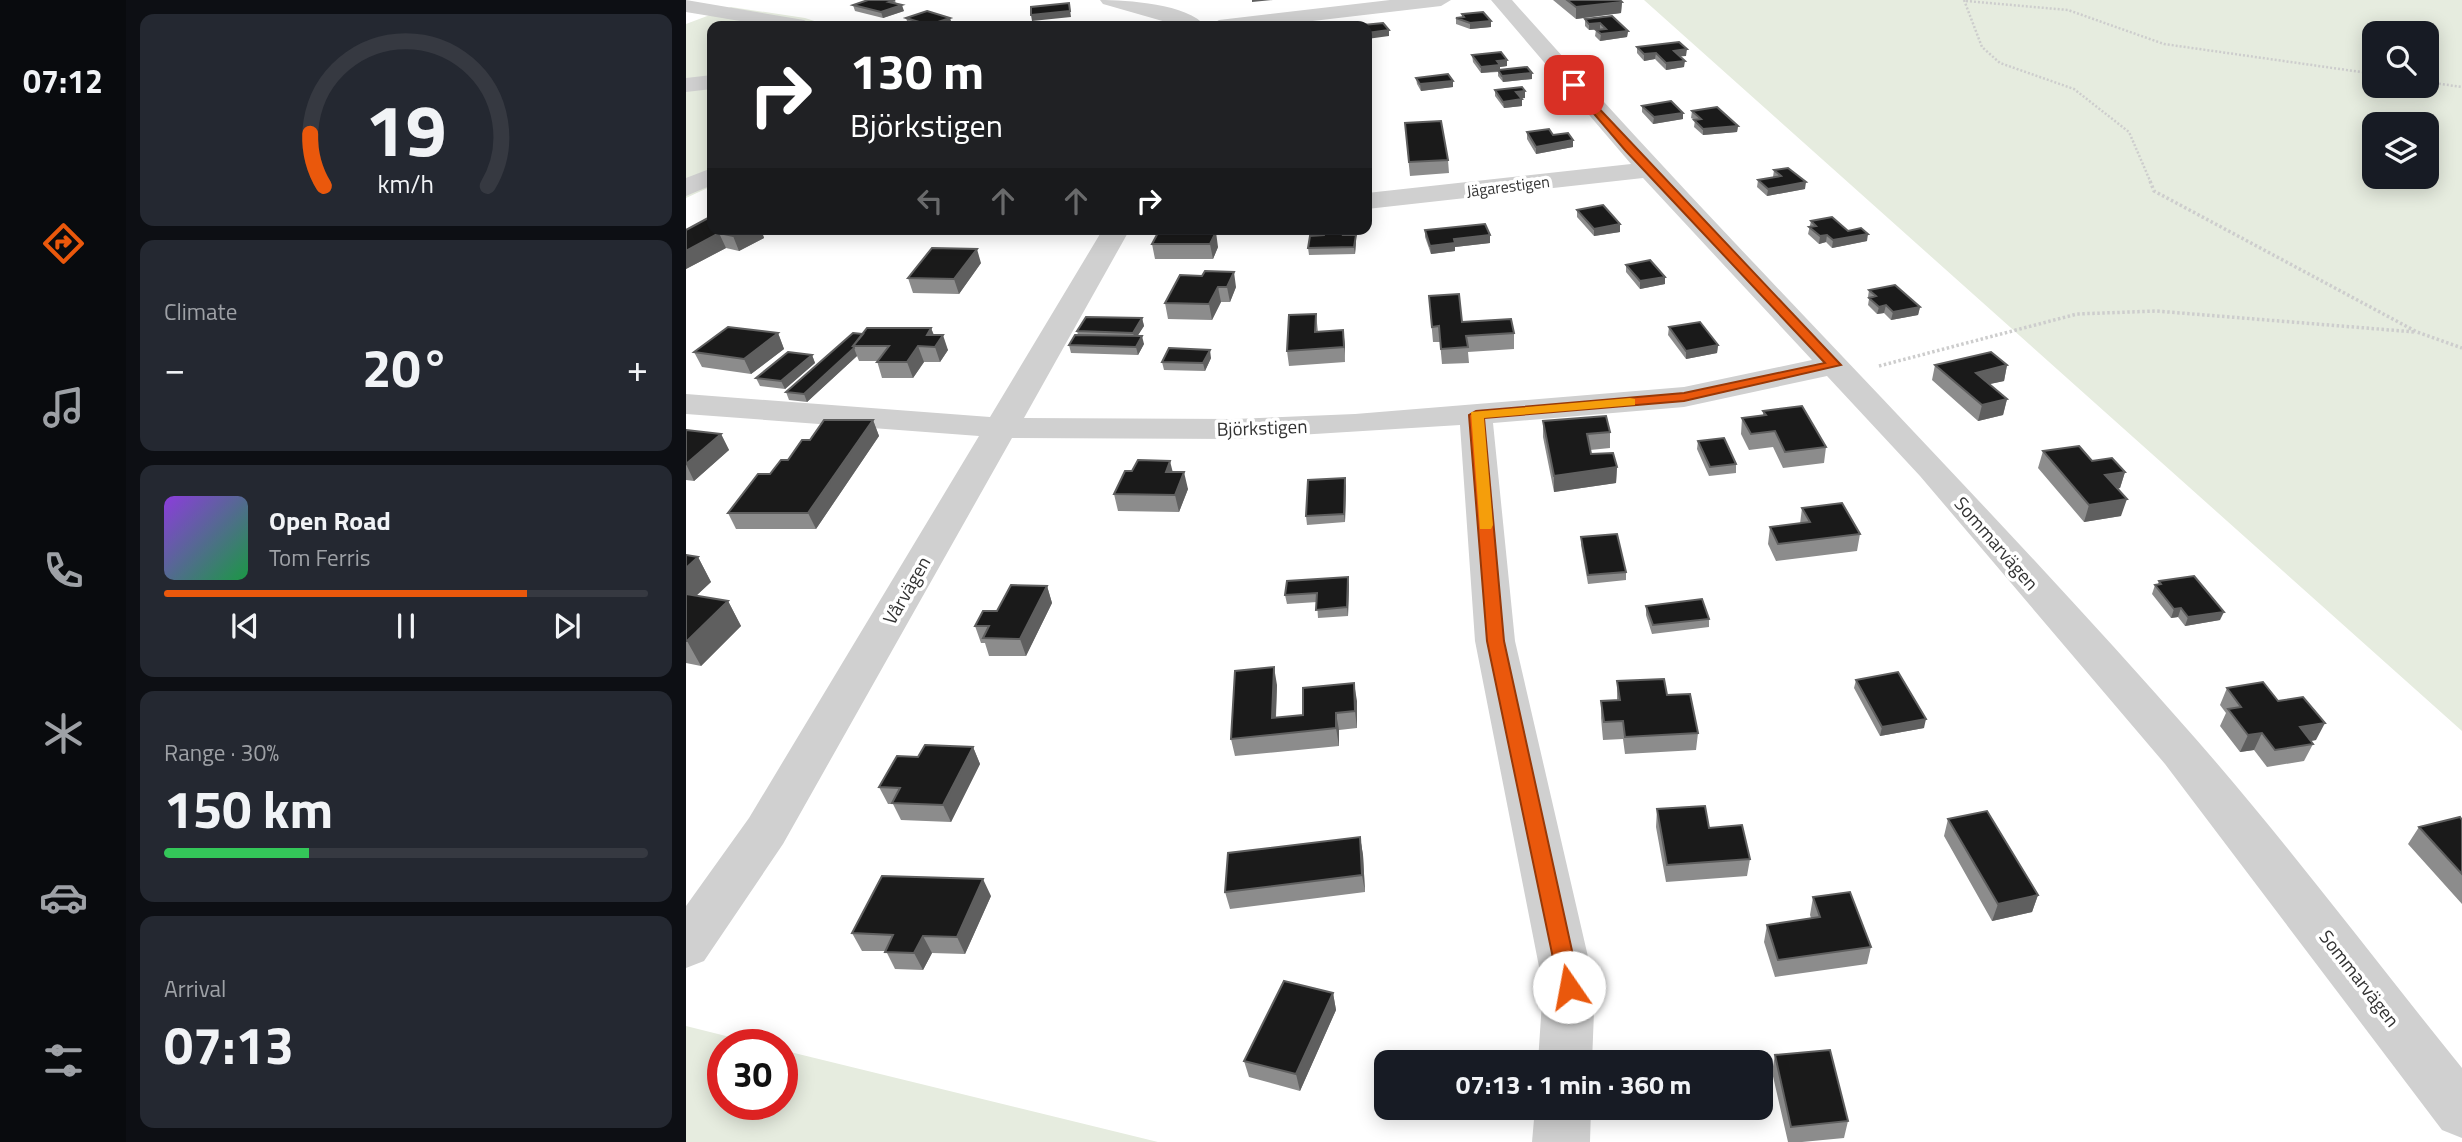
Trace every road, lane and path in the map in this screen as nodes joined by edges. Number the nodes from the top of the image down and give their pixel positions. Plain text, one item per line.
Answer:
1 (1110, 0) edge
2 (1441, 0) edge
3 (1501, 0) edge
4 (1965, 0) edge
5 (686, 6) edge
6 (774, 21) edge
7 (1187, 21) edge
8 (1262, 21) edge
9 (2362, 72) edge
10 (707, 83) edge
11 (2439, 84) edge
12 (686, 85) edge
13 (2462, 87) edge
14 (1649, 170) junction
15 (707, 178) edge
16 (686, 188) edge
17 (1372, 200) edge
18 (1113, 235) edge
19 (2417, 332) junction
20 (2462, 348) edge
21 (1839, 370) junction
22 (686, 404) edge
23 (1476, 415) junction
24 (1000, 428) junction
25 (686, 946) edge
26 (1566, 1050) edge
27 (2462, 1111) edge
28 (1562, 1120) edge
29 (1561, 1142) edge

1 - 7 street
2 - 8 street
3 - 14 street, Sommarvägen
4 - 9 path
4 - 19 path
5 - 6 street
10 - 12 street
11 - 13 path
14 - 17 street, Jägarestigen
14 - 21 street, Sommarvägen
15 - 16 street
18 - 24 street, Vårvägen
19 - 20 path
19 - 21 path
21 - 23 street, Björkstigen
21 - 27 street, Sommarvägen
22 - 24 street, Björkstigen
23 - 24 street, Björkstigen
23 - 26 street
24 - 25 street, Vårvägen
28 - 29 street

